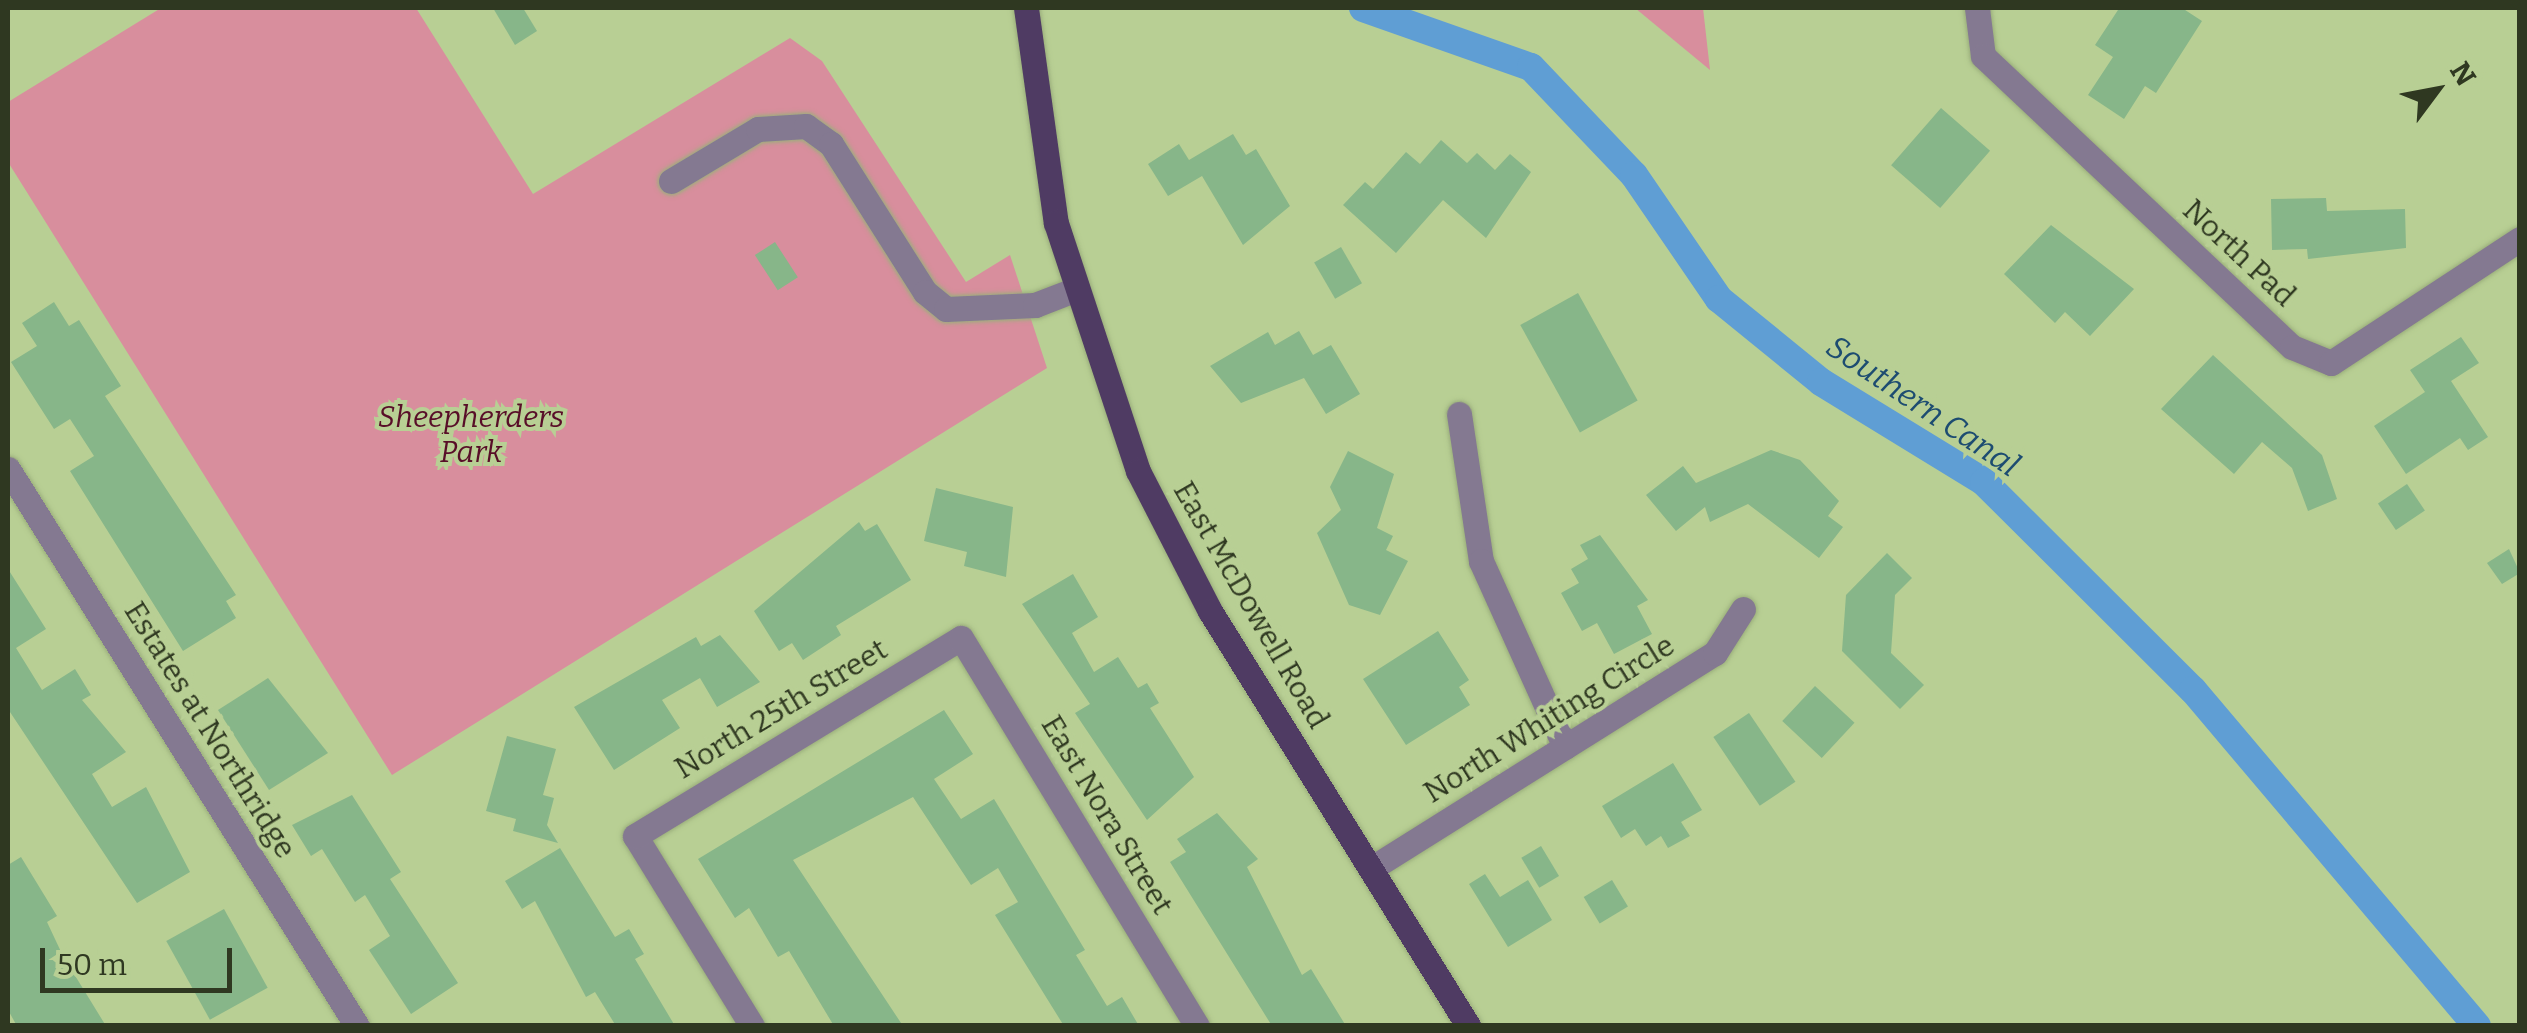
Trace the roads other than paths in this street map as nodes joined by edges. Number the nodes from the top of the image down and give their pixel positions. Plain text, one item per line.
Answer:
1 (1026, 8) edge
2 (1977, 8) edge
3 (671, 182) dead end
4 (2520, 239) edge
5 (1074, 290) junction
6 (1460, 414) dead end
7 (8, 469) edge
8 (1743, 609) dead end
9 (962, 638) joint
10 (1565, 747) junction
11 (1372, 868) junction
12 (1462, 1024) edge
13 (357, 1026) edge
14 (752, 1026) edge
15 (1197, 1026) edge

1 - 5 main road, East McDowell Road
2 - 4 street, North Pad
3 - 5 street
5 - 11 main road, East McDowell Road
6 - 10 street
7 - 13 street, Estates at Northridge
8 - 10 street, North Whiting Circle
9 - 14 street, North 25th Street
9 - 15 street, East Nora Street
10 - 11 street, North Whiting Circle
11 - 12 main road, East McDowell Road

